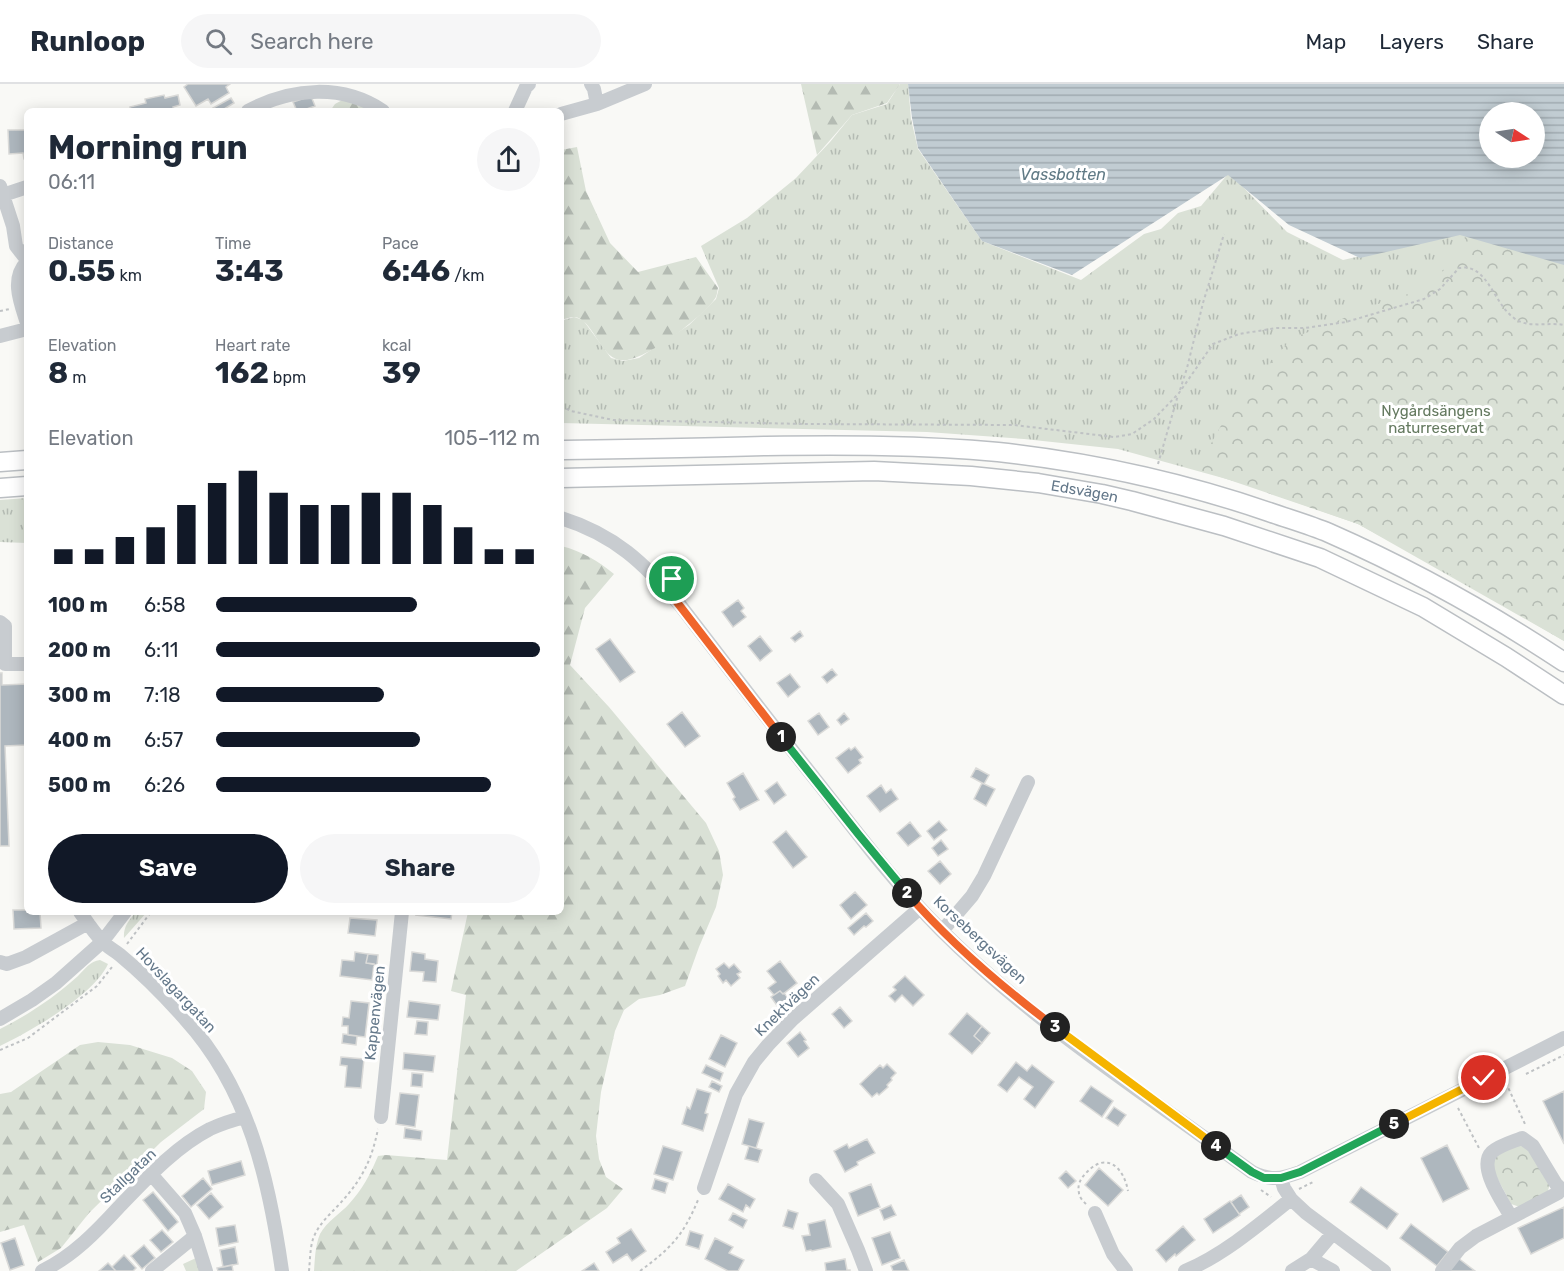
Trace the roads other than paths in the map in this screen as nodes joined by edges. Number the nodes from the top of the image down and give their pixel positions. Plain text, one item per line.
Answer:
1 (529, 84) edge
2 (591, 84) edge
3 (645, 84) edge
4 (597, 104) junction
5 (254, 108) edge
6 (380, 108) edge
7 (516, 108) edge
8 (564, 113) edge
9 (24, 188) edge
10 (1, 192) edge
11 (6, 228) edge
12 (24, 257) edge
13 (24, 265) edge
14 (24, 311) edge
15 (24, 330) edge
16 (0, 336) edge
17 (564, 450) edge
18 (24, 460) edge
19 (0, 462) edge
20 (564, 477) edge
21 (24, 486) edge
22 (0, 488) edge
23 (564, 519) edge
24 (0, 622) edge
25 (1564, 662) edge
26 (24, 664) edge
27 (1564, 695) edge
28 (1028, 782) dead end
29 (920, 908) junction
30 (123, 915) edge
31 (402, 915) edge
32 (84, 918) edge
33 (942, 931) junction
34 (102, 942) junction
35 (0, 962) edge
36 (0, 1019) edge
37 (1564, 1038) edge
38 (245, 1116) junction
39 (381, 1117) road end
40 (151, 1174) junction
41 (1281, 1178) junction
42 (816, 1180) dead end
43 (704, 1188) road end
44 (1563, 1189) edge
45 (1290, 1197) junction
46 (1095, 1213) road end
47 (1511, 1217) junction
48 (1333, 1233) junction
49 (195, 1236) junction
50 (1311, 1259) junction
51 (42, 1271) edge
52 (152, 1271) edge
53 (206, 1271) edge
54 (282, 1271) edge
55 (866, 1271) edge
56 (1126, 1271) edge
57 (1185, 1271) edge
58 (1292, 1271) edge
59 (1333, 1271) edge
60 (1384, 1271) edge
61 (1442, 1271) edge

1 - 7 street
2 - 4 street
3 - 4 street
4 - 8 street
5 - 6 street
9 - 10 street
10 - 11 street
11 - 12 street
13 - 14 street
15 - 16 street
17 - 25 main road, Edsvägen
18 - 19 main road
20 - 27 main road, Edsvägen
21 - 22 main road
23 - 29 street, Korsebergsvägen
24 - 26 street
28 - 33 street
29 - 33 street, Korsebergsvägen
29 - 43 street, Knektvägen
30 - 34 street
31 - 39 street, Kappenvägen
32 - 34 street, Hovslagargatan
32 - 35 street
33 - 41 street, Korsebergsvägen
34 - 36 street
34 - 38 street, Hovslagargatan
37 - 41 street
38 - 40 street, Stallgatan
38 - 54 street, Hovslagargatan
40 - 49 street
40 - 51 street, Stallgatan
41 - 45 street
42 - 55 street
44 - 47 street
44 - 47 street
45 - 48 street
45 - 57 street
46 - 56 street
47 - 61 street
48 - 50 street
48 - 60 street
49 - 52 street
49 - 53 street
50 - 58 street
50 - 59 street

